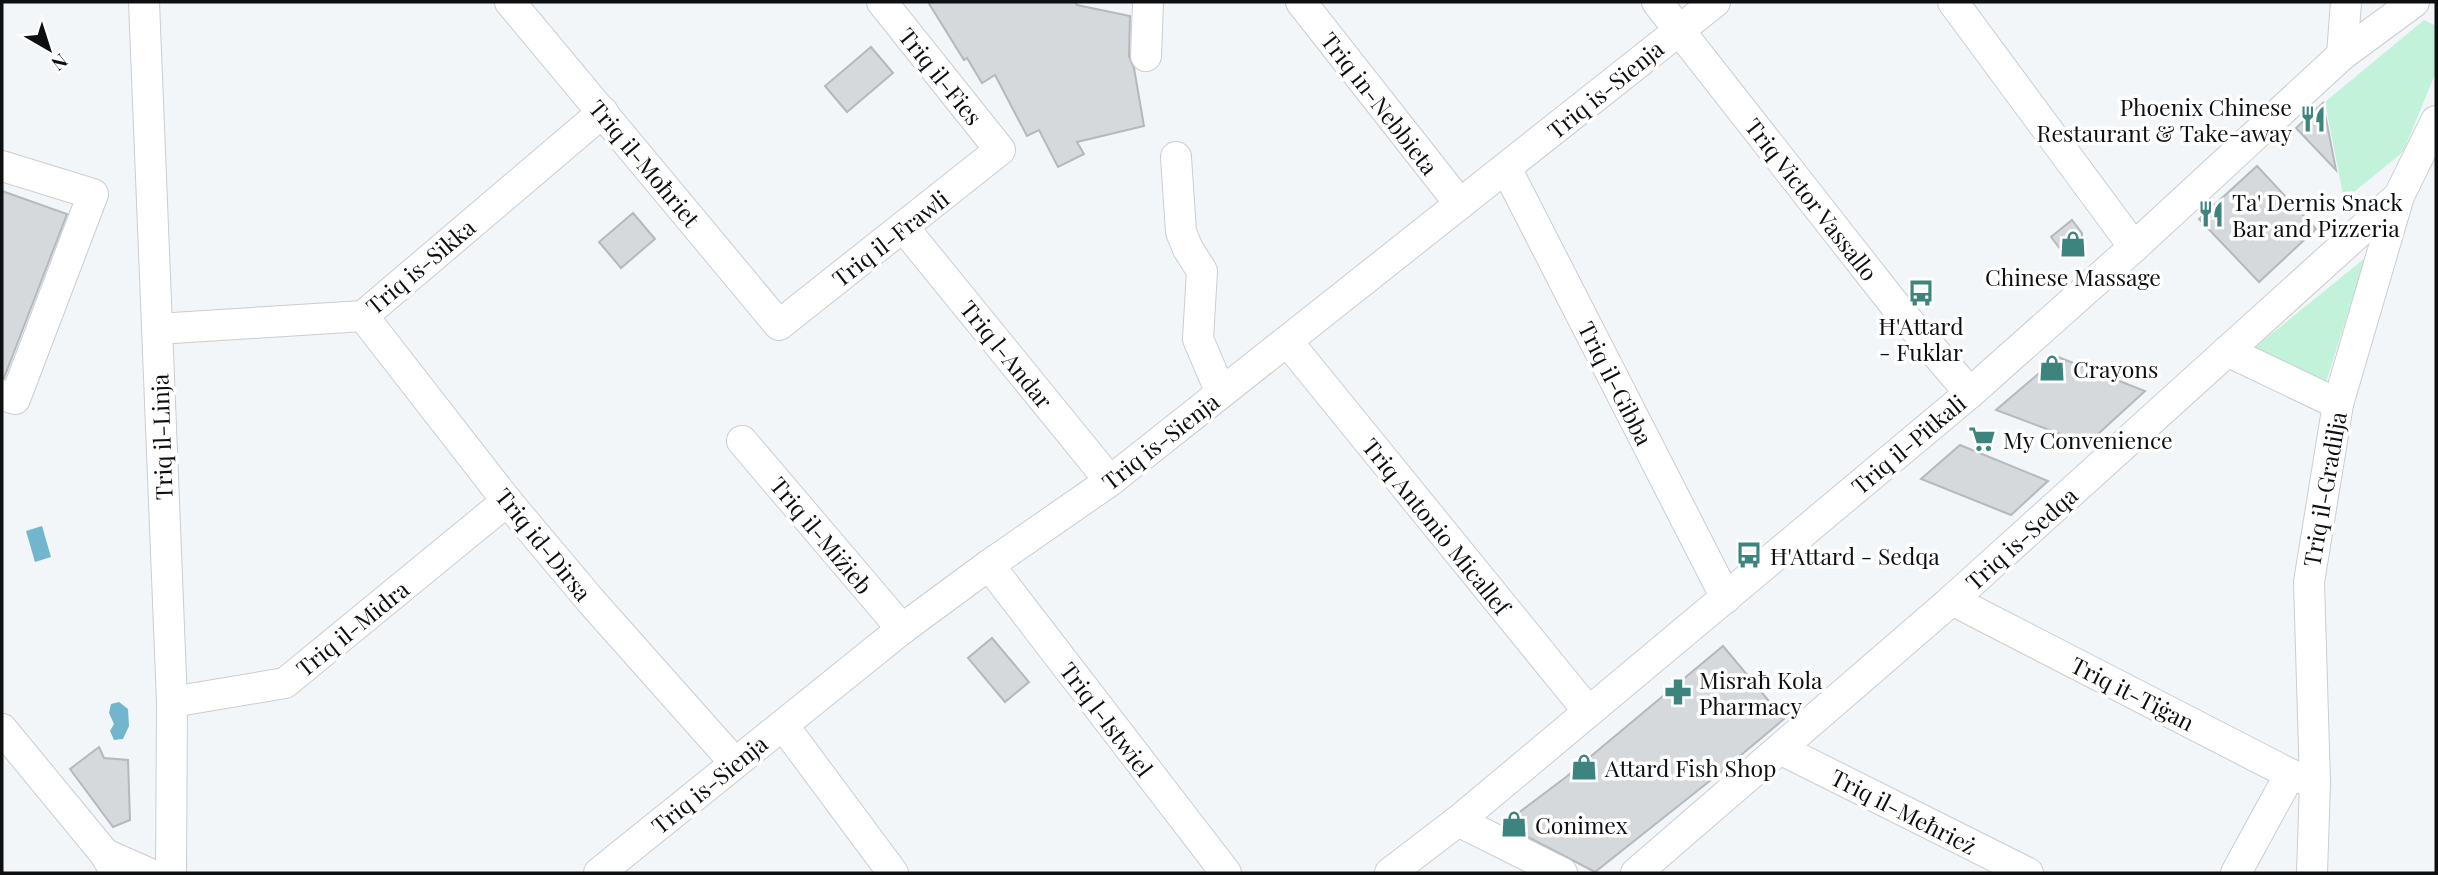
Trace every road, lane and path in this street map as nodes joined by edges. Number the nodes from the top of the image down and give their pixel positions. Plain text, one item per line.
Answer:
1 (144, 2) edge
2 (510, 2) edge
3 (881, 2) edge
4 (1148, 2) edge
5 (1301, 2) edge
6 (1657, 2) edge
7 (1715, 2) edge
8 (1952, 2) edge
9 (2346, 2) edge
10 (2414, 2) edge
11 (1679, 29) junction
12 (2342, 55) junction
13 (1146, 56) dead end
14 (603, 112) junction
15 (2436, 121) edge
16 (1000, 150) joint
17 (1176, 157) dead end
18 (2, 166) edge
19 (1506, 168) junction
20 (2399, 196) junction
21 (1460, 204) junction
22 (904, 228) junction
23 (2134, 247) junction
24 (363, 316) junction
25 (779, 325) joint
26 (156, 329) junction
27 (1287, 341) junction
28 (2227, 352) junction
29 (1221, 393) junction
30 (1970, 393) junction
31 (2, 395) edge
32 (2338, 404) junction
33 (742, 441) dead end
34 (1110, 481) junction
35 (508, 500) junction
36 (989, 565) junction
37 (1726, 598) junction
38 (1952, 600) junction
39 (902, 629) junction
40 (172, 702) junction
41 (1588, 711) junction
42 (783, 725) junction
43 (2, 729) edge
44 (1780, 749) junction
45 (735, 763) junction
46 (2303, 778) junction
47 (1458, 821) junction
48 (110, 864) edge
49 (148, 873) edge
50 (171, 873) edge
51 (599, 873) edge
52 (893, 873) edge
53 (1226, 873) edge
54 (1390, 873) edge
55 (1562, 873) edge
56 (1636, 873) edge
57 (2028, 873) edge
58 (2236, 873) edge
59 (2312, 873) edge

1 - 26 street, Triq il-Linja
2 - 14 street, Triq il-Moħriet
3 - 16 street, Triq il-Fies
4 - 13 street
5 - 21 street, Triq in-Nebbieta
6 - 11 street, Triq Victor Vassallo
7 - 11 street, Triq is-Sienja
8 - 23 street
9 - 12 street
10 - 12 street, Triq il-Pitkali
11 - 19 street, Triq is-Sienja
11 - 30 street, Triq Victor Vassallo
12 - 23 street, Triq il-Pitkali
14 - 24 street, Triq is-Sikka
14 - 25 street, Triq il-Moħriet
15 - 20 street, Triq il-Gradilja
16 - 22 street, Triq il-Frawli
17 - 29 street
18 - 31 street
19 - 21 street, Triq is-Sienja
19 - 37 street, Triq il-Gibba
20 - 28 street, Triq is-Sedqa
20 - 32 street, Triq il-Gradilja
21 - 27 street, Triq is-Sienja
22 - 25 street, Triq il-Frawli
22 - 34 street, Triq l-Andar
23 - 30 street, Triq il-Pitkali
24 - 26 street, Triq is-Sikka
24 - 35 street, Triq id-Dirsa
26 - 40 street, Triq il-Linja
27 - 29 street, Triq is-Sienja
27 - 41 street, Triq Antonio Micallef
28 - 32 street
28 - 38 street, Triq is-Sedqa
29 - 34 street, Triq is-Sienja
30 - 37 street, Triq il-Pitkali
32 - 46 street, Triq il-Gradilja
33 - 39 street, Triq il-Miżieb
34 - 36 street, Triq is-Sienja
35 - 40 street, Triq il-Midra
35 - 45 street, Triq id-Dirsa
36 - 39 street, Triq is-Sienja
36 - 53 street, Triq l-Istwiel
37 - 41 street, Triq il-Pitkali
38 - 44 street, Triq is-Sedqa
38 - 46 street, Triq it-Tiġan
39 - 42 street, Triq is-Sienja
40 - 50 street, Triq il-Linja
41 - 47 street, Triq il-Pitkali
42 - 45 street, Triq is-Sienja
42 - 52 street
43 - 48 street
44 - 56 street, Triq is-Sedqa
44 - 57 street, Triq il-Meħrież
45 - 51 street, Triq is-Sienja
46 - 58 street
46 - 59 street, Triq il-Gradilja
47 - 54 street, Triq il-Pitkali
47 - 55 street
48 - 49 street

